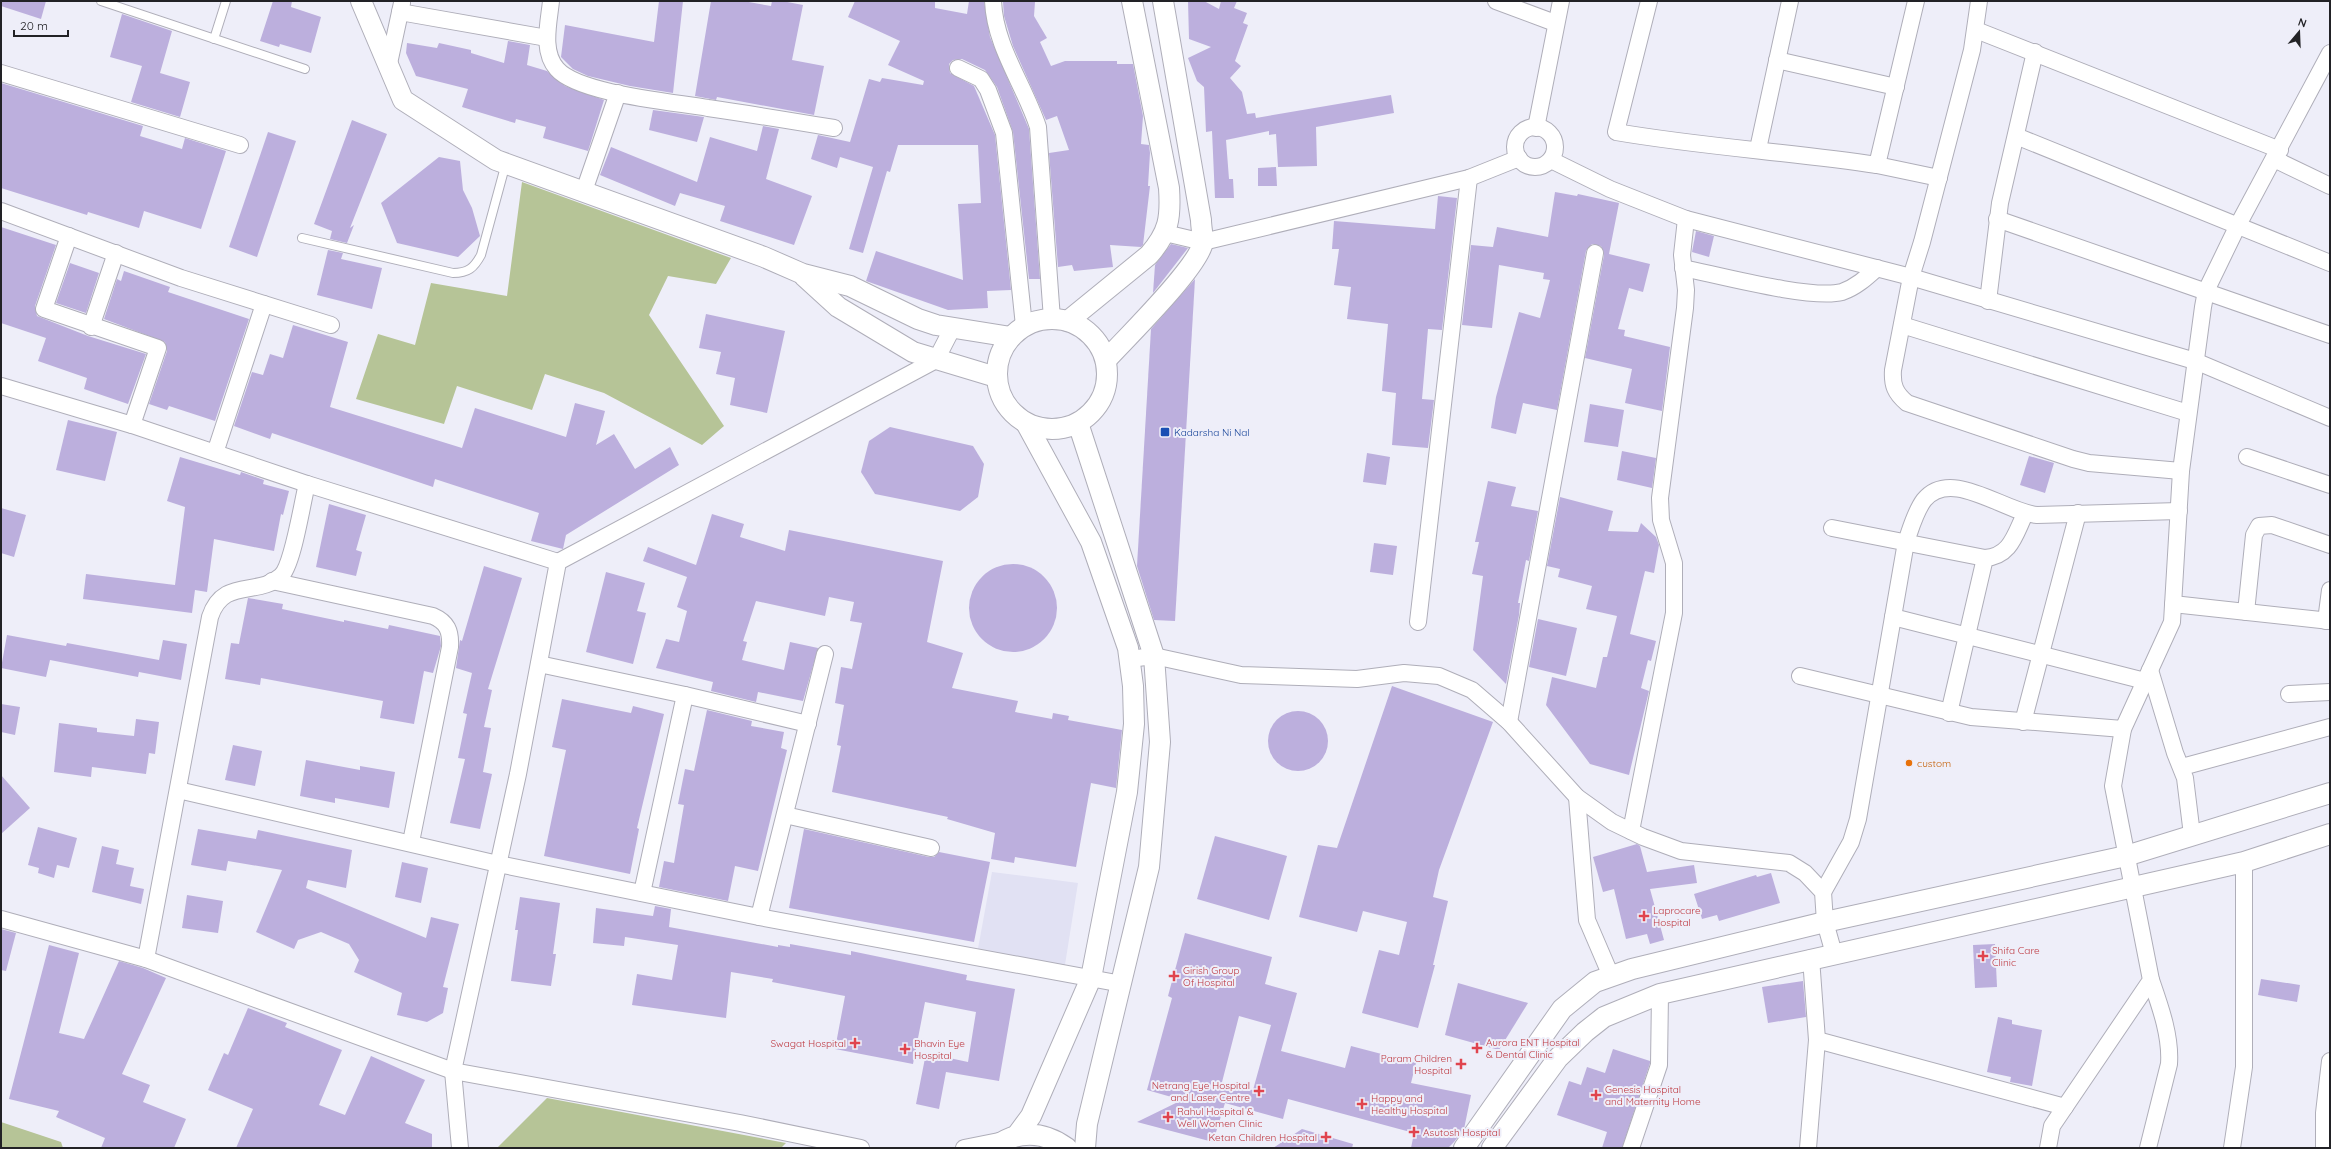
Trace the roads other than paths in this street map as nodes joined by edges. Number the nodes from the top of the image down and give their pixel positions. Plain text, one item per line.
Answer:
1 (101, 1) edge
2 (226, 1) edge
3 (361, 1) edge
4 (552, 1) edge
5 (993, 1) edge
6 (1132, 1) edge
7 (1163, 1) edge
8 (1496, 1) edge
9 (1561, 1) edge
10 (1649, 1) edge
11 (1790, 1) edge
12 (1916, 1) edge
13 (1980, 1) edge
14 (401, 6) edge
15 (1555, 23) junction
16 (1976, 30) junction
17 (547, 38) junction
18 (214, 39) junction
19 (2035, 52) junction
20 (2330, 53) edge
21 (1778, 60) junction
22 (388, 68) junction
23 (958, 68) dead end
24 (305, 69) dead end
25 (1, 72) edge
26 (1896, 86) junction
27 (618, 93) junction
28 (834, 128) dead end
29 (1536, 128) junction
30 (2016, 136) junction
31 (240, 145) dead end
32 (1758, 149) junction
33 (2277, 154) junction
34 (1519, 158) junction
35 (1551, 160) junction
36 (506, 163) junction
37 (1877, 165) junction
38 (1469, 178) junction
39 (1939, 178) junction
40 (2330, 186) edge
41 (584, 191) junction
42 (1, 211) edge
43 (1686, 219) junction
44 (1997, 219) junction
45 (2238, 225) junction
46 (1165, 233) junction
47 (69, 236) junction
48 (302, 238) dead end
49 (1202, 242) junction
50 (116, 253) junction
51 (1595, 253) dead end
52 (2330, 263) edge
53 (1683, 268) junction
54 (1877, 268) junction
55 (803, 274) junction
56 (1911, 277) junction
57 (2206, 291) junction
58 (1988, 301) junction
59 (264, 304) junction
60 (1060, 320) junction
61 (332, 325) dead end
62 (1902, 325) junction
63 (91, 327) junction
64 (953, 327) junction
65 (1017, 331) junction
66 (2330, 335) edge
67 (936, 360) junction
68 (1106, 360) junction
69 (2195, 361) junction
70 (996, 376) junction
71 (1, 386) edge
72 (2188, 413) junction
73 (2330, 418) edge
74 (1026, 423) junction
75 (1078, 423) junction
76 (132, 425) junction
77 (215, 453) junction
78 (2247, 457) dead end
79 (2181, 471) junction
80 (307, 484) junction
81 (2330, 485) edge
82 (2179, 511) junction
83 (2078, 513) junction
84 (2025, 514) junction
85 (1832, 528) dead end
86 (1906, 542) junction
87 (2330, 546) edge
88 (1985, 558) junction
89 (558, 562) junction
90 (272, 581) junction
91 (2330, 590) edge
92 (2173, 604) junction
93 (2246, 612) junction
94 (1893, 617) junction
95 (2328, 621) edge
96 (1418, 622) dead end
97 (1966, 636) junction
98 (825, 654) dead end
99 (2042, 655) junction
100 (1154, 656) junction
101 (1129, 658) junction
102 (539, 664) junction
103 (2148, 675) junction
104 (1800, 676) dead end
105 (2330, 692) edge
106 (2289, 694) dead end
107 (685, 695) junction
108 (1880, 695) junction
109 (1949, 713) junction
110 (1509, 722) junction
111 (2023, 722) junction
112 (808, 724) junction
113 (2330, 727) edge
114 (2123, 729) junction
115 (2182, 767) junction
116 (178, 790) junction
117 (2329, 795) edge
118 (1577, 798) junction
119 (785, 815) junction
120 (1631, 831) junction
121 (2330, 834) edge
122 (2192, 835) junction
123 (411, 842) junction
124 (930, 848) dead end
125 (2126, 856) junction
126 (2244, 862) junction
127 (498, 864) junction
128 (2132, 887) junction
129 (1823, 892) junction
130 (642, 893) junction
131 (759, 916) junction
132 (1, 919) edge
133 (1825, 922) junction
134 (1834, 954) junction
135 (1811, 958) junction
136 (146, 959) junction
137 (1611, 976) junction
138 (1091, 978) junction
139 (2151, 980) junction
140 (1122, 984) junction
141 (1660, 994) junction
142 (1817, 1040) junction
143 (2330, 1061) edge
144 (453, 1071) junction
145 (2065, 1107) junction
146 (2327, 1122) edge
147 (1005, 1141) edge
148 (460, 1148) edge
149 (861, 1148) edge
150 (964, 1148) edge
151 (1066, 1148) edge
152 (1084, 1148) edge
153 (1464, 1148) edge
154 (1492, 1148) edge
155 (1631, 1148) edge
156 (1808, 1148) edge
157 (2048, 1148) edge
158 (2148, 1148) edge
159 (2232, 1148) edge
160 (2324, 1148) edge

1 - 18 lane
2 - 18 lane
3 - 22 street
4 - 17 street
5 - 60 street
6 - 46 street
7 - 49 street
8 - 15 street
9 - 15 street
10 - 32 street
11 - 21 street
12 - 26 street
13 - 16 street
14 - 17 street
14 - 22 street
15 - 29 street
16 - 19 street
16 - 39 street
17 - 27 street
18 - 24 lane
19 - 30 street
19 - 33 street
20 - 33 street
21 - 26 street
21 - 32 street
22 - 36 street
23 - 65 street
25 - 31 street
26 - 37 street
27 - 28 street
27 - 41 street
29 - 34 street
29 - 35 street
30 - 44 street
30 - 45 street
32 - 37 street
33 - 40 street
33 - 45 street
34 - 35 street
34 - 38 street
35 - 43 street
36 - 41 street
36 - 48 lane
37 - 39 street
38 - 49 street
38 - 96 street
39 - 56 street
41 - 55 street
42 - 47 street
43 - 53 street
43 - 54 street
44 - 57 street
44 - 58 street
45 - 52 street
45 - 57 street
46 - 49 street
46 - 60 street
47 - 50 street
47 - 63 street
49 - 68 street
50 - 59 street
50 - 63 street
51 - 110 street
53 - 54 street
53 - 120 street
54 - 56 street
55 - 64 street
55 - 67 street
56 - 58 street
56 - 62 street
57 - 66 street
57 - 69 street
58 - 69 street
59 - 61 street
59 - 77 street
60 - 65 street
60 - 68 street
62 - 72 street
62 - 79 street
63 - 76 street
64 - 65 street
64 - 67 street
65 - 70 street
67 - 70 street
67 - 89 street
68 - 75 street
69 - 72 street
69 - 73 street
70 - 74 street
71 - 76 street
72 - 79 street
74 - 75 street
74 - 101 street
75 - 100 street
76 - 77 street
77 - 80 street
78 - 81 street
79 - 82 street
80 - 89 street
80 - 90 street
82 - 83 street
82 - 92 street
83 - 84 street
83 - 99 street
84 - 86 street
84 - 88 street
85 - 86 street
86 - 88 street
86 - 94 street
87 - 93 street
88 - 97 street
89 - 102 street
90 - 116 street
90 - 123 street
91 - 95 street
92 - 93 street
92 - 103 street
93 - 95 street
94 - 97 street
94 - 108 street
97 - 99 street
97 - 109 street
98 - 112 street
99 - 103 street
99 - 111 street
100 - 101 street
100 - 110 street
100 - 140 street
101 - 138 street
102 - 107 street
102 - 127 street
103 - 114 street
103 - 115 street
104 - 108 street
105 - 106 street
107 - 112 street
107 - 130 street
108 - 109 street
108 - 129 street
109 - 111 street
110 - 118 street
111 - 114 street
112 - 119 street
113 - 115 street
114 - 125 street
115 - 122 street
116 - 123 street
116 - 136 street
117 - 122 street
118 - 120 street
118 - 137 street
119 - 124 street
119 - 131 street
120 - 129 street
121 - 126 street
122 - 125 street
123 - 127 street
125 - 128 street
125 - 133 street
126 - 128 street
126 - 159 street
127 - 130 street
127 - 144 street
128 - 134 street
128 - 139 street
129 - 133 street
130 - 131 street
131 - 138 street
132 - 136 street
133 - 134 street
133 - 137 street
134 - 135 street
135 - 141 street
135 - 142 street
136 - 144 street
137 - 153 street
138 - 140 street
138 - 147 street
139 - 145 street
139 - 158 street
140 - 152 street
141 - 154 street
141 - 155 street
142 - 145 street
142 - 156 street
143 - 146 street
144 - 148 street
144 - 149 street
145 - 157 street
146 - 160 street
147 - 150 street
147 - 151 street

